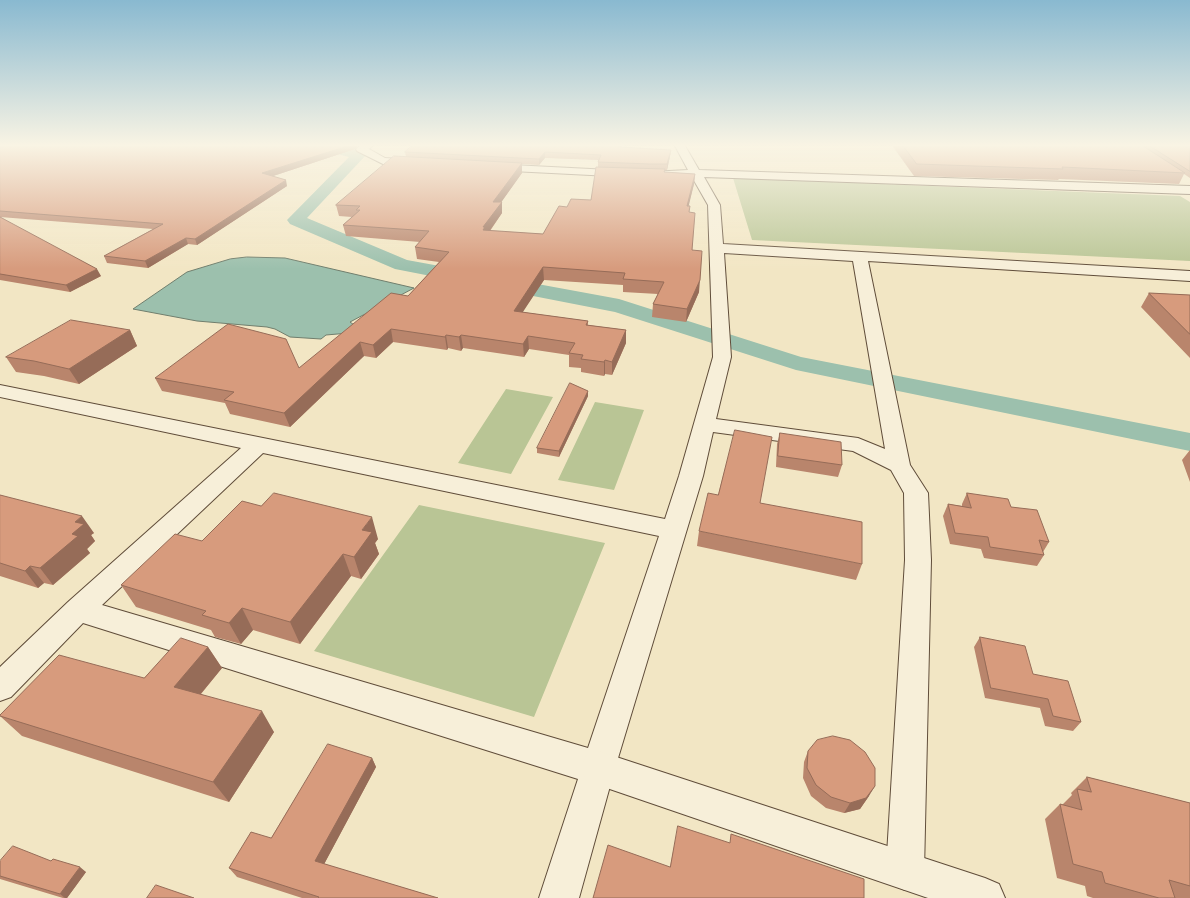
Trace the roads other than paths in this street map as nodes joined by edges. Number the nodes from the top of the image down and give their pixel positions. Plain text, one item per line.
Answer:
1 (703, 186) edge
2 (1071, 186) edge
3 (1190, 190) edge
4 (716, 248) junction
5 (860, 256) junction
6 (1190, 276) edge
7 (0, 391) edge
8 (705, 424) junction
9 (259, 444) junction
10 (899, 465) junction
11 (673, 530) junction
12 (78, 610) junction
13 (0, 686) edge
14 (598, 768) junction
15 (905, 871) junction
16 (559, 898) edge
17 (985, 898) edge

1 - 4 street
2 - 3 street
4 - 5 street
4 - 8 street
5 - 6 street
5 - 10 street
7 - 9 street
8 - 10 street
8 - 11 street
9 - 11 street
9 - 12 street
10 - 15 street
11 - 14 street
12 - 13 street
12 - 14 street
14 - 15 street
14 - 16 street
15 - 17 street

